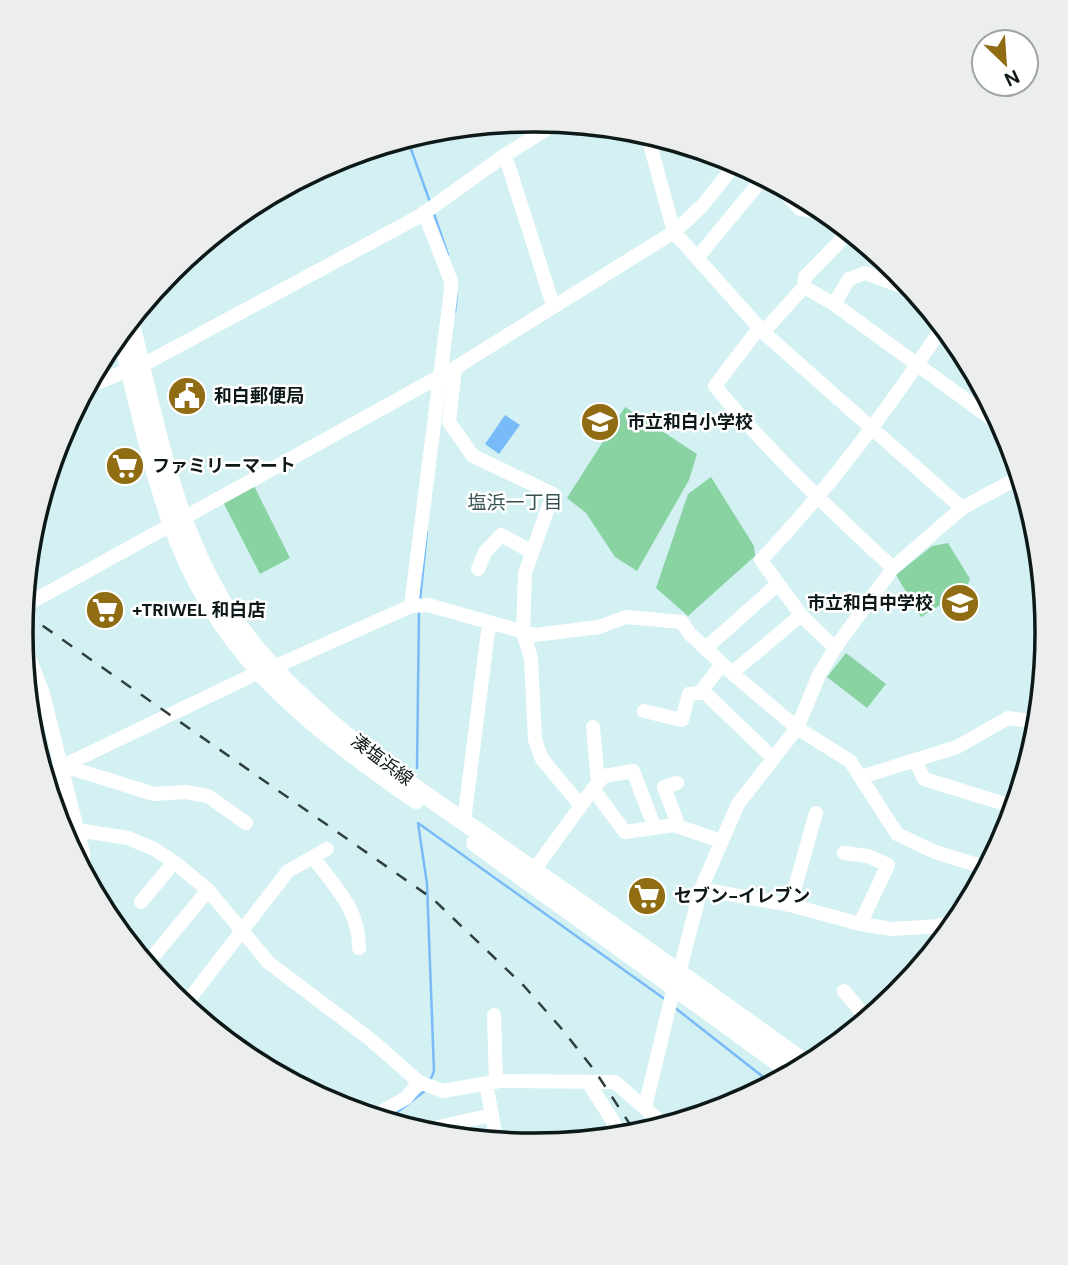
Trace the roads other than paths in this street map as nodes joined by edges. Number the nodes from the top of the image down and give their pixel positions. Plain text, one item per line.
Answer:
1 (542, 132) edge
2 (650, 146) edge
3 (505, 155) junction
4 (729, 172) edge
5 (758, 185) edge
6 (424, 212) junction
7 (674, 232) junction
8 (843, 238) edge
9 (697, 258) junction
10 (893, 283) edge
11 (804, 287) junction
12 (834, 304) junction
13 (554, 306) junction
14 (761, 330) junction
15 (132, 335) edge
16 (937, 336) edge
17 (125, 344) edge
18 (918, 364) junction
19 (136, 368) junction
20 (455, 368) junction
21 (439, 376) junction
22 (100, 382) edge
23 (984, 413) edge
24 (873, 430) junction
25 (1011, 482) edge
26 (818, 499) junction
27 (962, 508) junction
28 (177, 520) junction
29 (532, 552) junction
30 (893, 568) junction
31 (478, 569) dead end
32 (778, 584) junction
33 (34, 600) edge
34 (411, 606) junction
35 (802, 615) junction
36 (489, 624) junction
37 (523, 633) junction
38 (706, 648) junction
39 (835, 648) junction
40 (727, 668) junction
41 (265, 670) junction
42 (35, 673) edge
43 (705, 692) junction
44 (644, 711) dead end
45 (1026, 720) edge
46 (593, 727) dead end
47 (797, 728) junction
48 (773, 758) junction
49 (915, 760) junction
50 (61, 765) junction
51 (53, 770) edge
52 (861, 777) junction
53 (677, 783) dead end
54 (596, 786) junction
55 (1004, 804) edge
56 (581, 806) junction
57 (67, 812) edge
58 (816, 813) dead end
59 (464, 821) junction
60 (246, 823) dead end
61 (680, 827) junction
62 (655, 828) junction
63 (75, 832) edge
64 (721, 841) junction
65 (327, 849) dead end
66 (844, 853) dead end
67 (313, 857) junction
68 (174, 862) junction
69 (978, 864) edge
70 (534, 870) junction
71 (208, 890) junction
72 (701, 890) junction
73 (141, 902) dead end
74 (790, 905) junction
75 (860, 924) junction
76 (939, 926) edge
77 (241, 929) junction
78 (359, 948) dead end
79 (153, 957) edge
80 (677, 980) junction
81 (844, 991) dead end
82 (191, 997) edge
83 (861, 1012) edge
84 (494, 1015) dead end
85 (797, 1058) edge
86 (784, 1066) edge
87 (419, 1082) junction
88 (588, 1082) junction
89 (491, 1083) junction
90 (645, 1107) junction
91 (384, 1110) edge
92 (492, 1115) junction
93 (656, 1118) edge
94 (445, 1125) edge
95 (616, 1126) edge
96 (495, 1131) edge

1 - 3 street
2 - 7 street
3 - 6 street
3 - 13 street
4 - 7 street
5 - 9 street
6 - 19 street
6 - 21 street
7 - 9 street
7 - 13 street
8 - 11 street
9 - 14 street
10 - 12 street
11 - 12 street
11 - 14 street
12 - 18 street
13 - 20 street
14 - 24 street
14 - 26 street
15 - 19 main road, 湊塩浜線
16 - 18 street
17 - 19 main road, 湊塩浜線
18 - 23 street
18 - 24 street
19 - 22 street
19 - 28 main road, 湊塩浜線
20 - 21 street
20 - 29 street
21 - 28 street
21 - 34 street
24 - 26 street
24 - 27 street
25 - 27 street
26 - 30 street
26 - 32 street
27 - 30 street
28 - 33 street
28 - 41 main road, 湊塩浜線
29 - 31 street
29 - 37 street
30 - 39 street
32 - 35 street
32 - 38 street
34 - 36 street
34 - 41 street
35 - 39 street
35 - 40 street
36 - 37 street
36 - 59 street
37 - 38 street
37 - 56 street
38 - 40 street
39 - 47 street
40 - 43 street
40 - 47 street
41 - 50 street
41 - 59 main road, 湊塩浜線
41 - 80 main road, 湊塩浜線
42 - 50 street
43 - 44 street
43 - 48 street
45 - 49 street
46 - 54 street
47 - 48 street
47 - 52 street
48 - 64 street
49 - 52 street
49 - 55 street
50 - 51 street
50 - 57 street
50 - 60 street
52 - 69 street
53 - 61 street
54 - 56 street
54 - 62 street
54 - 62 street
56 - 70 street
58 - 74 street
59 - 70 main road, 湊塩浜線
61 - 62 street
61 - 64 street
63 - 68 street
64 - 72 street
65 - 67 street
66 - 75 street
67 - 77 street
67 - 78 street
68 - 71 street
68 - 73 street
70 - 80 main road, 湊塩浜線
71 - 77 street
71 - 79 street
72 - 74 street
72 - 80 street
74 - 75 street
75 - 76 street
77 - 82 street
77 - 87 street
80 - 85 main road, 湊塩浜線
80 - 86 main road, 湊塩浜線
80 - 90 street
81 - 83 street
84 - 89 street
87 - 89 street
87 - 91 street
88 - 89 street
88 - 90 street
88 - 95 street
89 - 92 street
90 - 93 street
92 - 94 street
92 - 96 street

